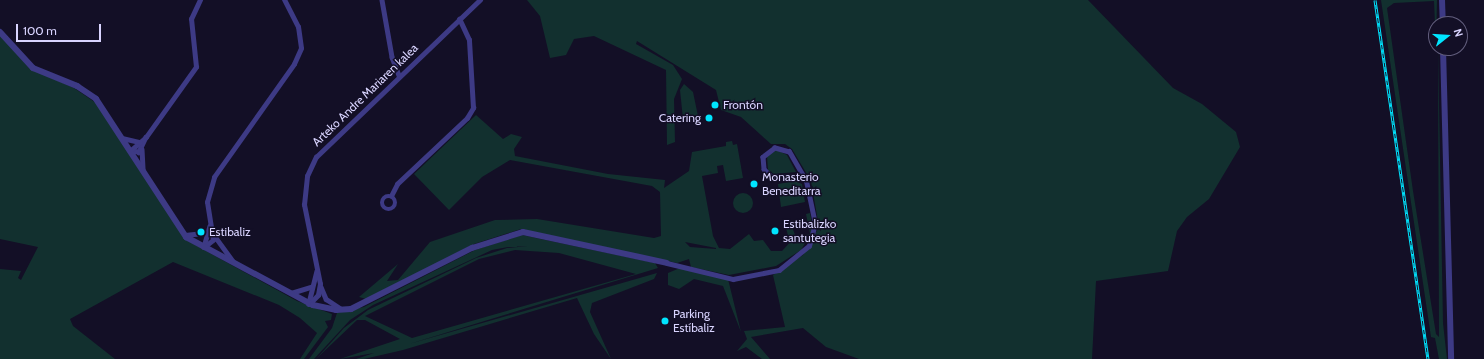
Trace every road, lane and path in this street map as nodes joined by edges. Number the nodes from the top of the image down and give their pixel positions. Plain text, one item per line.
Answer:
1 (200, 0) edge
2 (284, 0) edge
3 (382, 0) edge
4 (480, 0) edge
5 (1442, 0) edge
6 (1443, 16) edge
7 (459, 19) junction
8 (0, 32) edge
9 (1443, 56) edge
10 (399, 75) junction
11 (146, 137) junction
12 (122, 138) junction
13 (140, 142) junction
14 (142, 149) junction
15 (130, 151) junction
16 (143, 172) junction
17 (804, 177) junction
18 (391, 196) dead end
19 (210, 226) junction
20 (205, 234) junction
21 (213, 234) junction
22 (184, 235) junction
23 (204, 248) junction
24 (233, 261) junction
25 (667, 263) joint
26 (317, 272) junction
27 (320, 284) junction
28 (312, 286) junction
29 (285, 292) junction
30 (309, 304) junction
31 (345, 310) junction
32 (1451, 359) edge

1 - 11 street
2 - 19 street
3 - 10 street
4 - 7 street, Arteko Andre Mariaren kalea
5 - 6 street
7 - 10 street, Arteko Andre Mariaren kalea
7 - 18 street
8 - 12 street
9 - 32 street
10 - 26 street, Arteko Andre Mariaren kalea
11 - 13 street
11 - 14 street
12 - 13 street
12 - 15 street
13 - 15 street
14 - 15 street
14 - 16 street
15 - 16 street
16 - 22 street
17 - 17 street
17 - 25 street
19 - 20 street
19 - 21 street
20 - 22 street
20 - 23 street
21 - 23 street
21 - 24 street
22 - 23 street
23 - 24 street
24 - 29 street
25 - 31 street
26 - 27 street, Arteko Andre Mariaren kalea
26 - 28 street
27 - 30 street
27 - 31 street, Arteko Andre Mariaren kalea
28 - 29 street
28 - 30 street
29 - 30 street
30 - 31 street

